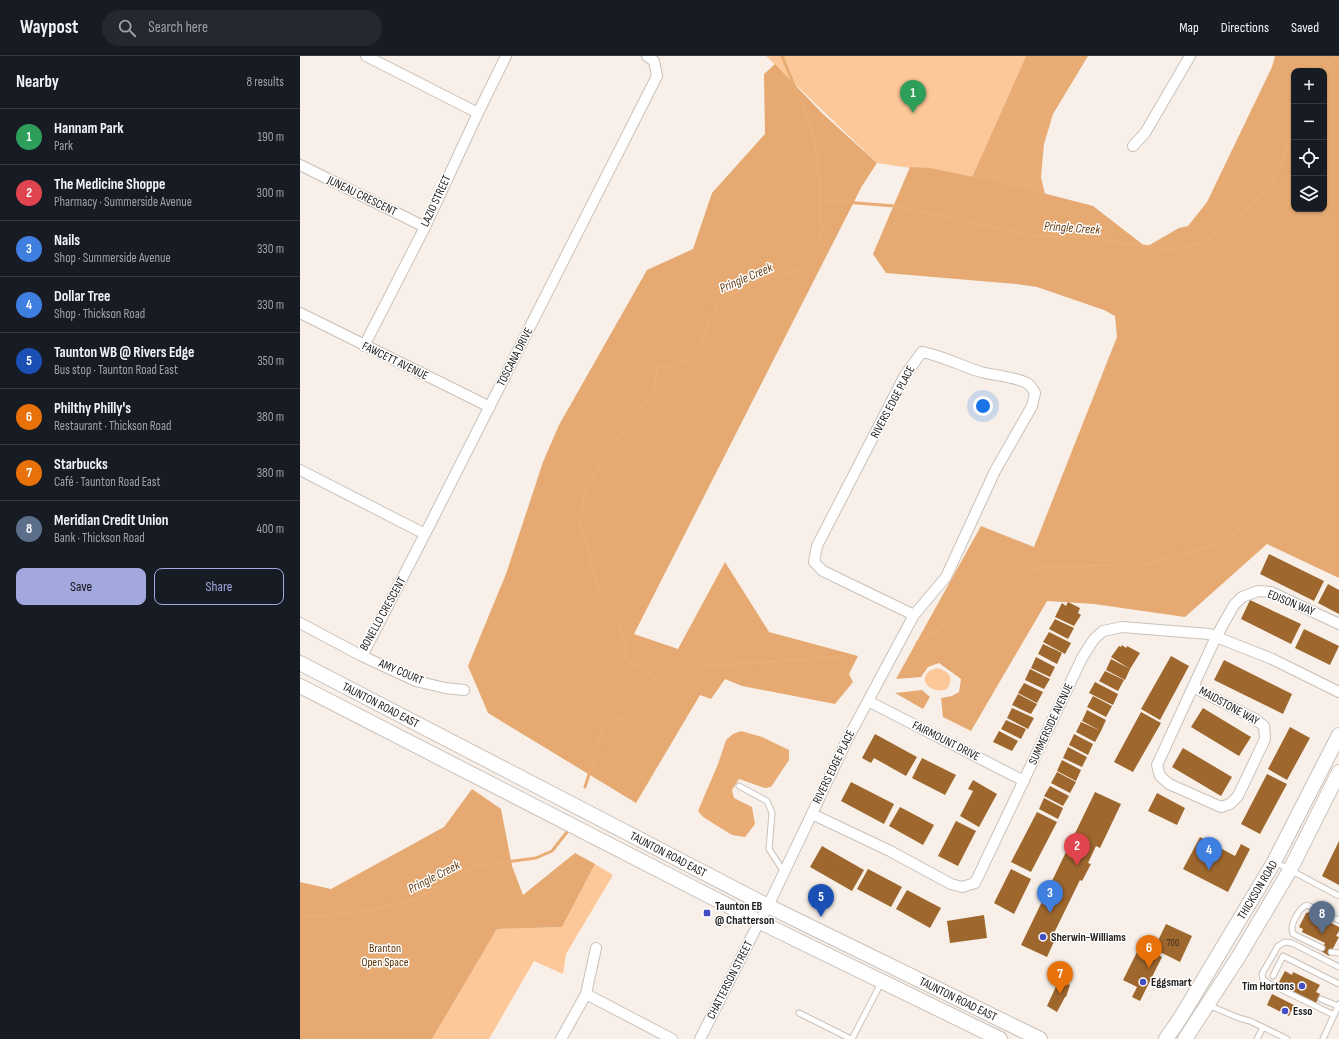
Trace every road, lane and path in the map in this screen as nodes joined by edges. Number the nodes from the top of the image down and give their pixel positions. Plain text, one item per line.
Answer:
1 (366, 56) edge
2 (506, 56) edge
3 (647, 56) edge
4 (1190, 56) edge
5 (478, 113) junction
6 (1133, 146) dead end
7 (300, 166) edge
8 (425, 227) junction
9 (300, 313) edge
10 (364, 346) junction
11 (490, 407) junction
12 (300, 470) edge
13 (426, 534) junction
14 (914, 615) junction
15 (300, 623) edge
16 (1339, 624) edge
17 (1216, 637) junction
18 (362, 656) junction
19 (300, 663) edge
20 (333, 680) junction
21 (300, 686) edge
22 (1193, 687) junction
23 (464, 690) dead end
24 (1339, 692) edge
25 (324, 698) junction
26 (868, 700) junction
27 (411, 722) junction
28 (1339, 735) edge
29 (403, 738) junction
30 (1339, 772) edge
31 (1024, 781) junction
32 (739, 786) dead end
33 (812, 814) junction
34 (1274, 862) junction
35 (1290, 870) junction
36 (784, 872) junction
37 (1339, 896) edge
38 (768, 906) junction
39 (1339, 920) edge
40 (760, 922) junction
41 (596, 948) dead end
42 (1322, 948) dead end
43 (1331, 952) dead end
44 (1339, 953) edge
45 (1339, 968) edge
46 (1272, 976) dead end
47 (882, 982) junction
48 (1339, 984) edge
49 (586, 994) junction
50 (1321, 998) dead end
51 (1207, 1005) junction
52 (1338, 1005) edge
53 (798, 1013) dead end
54 (1334, 1015) junction
55 (1181, 1017) junction
56 (1263, 1027) junction
57 (992, 1037) edge
58 (561, 1039) edge
59 (672, 1039) edge
60 (700, 1039) edge
61 (852, 1039) edge
62 (1040, 1039) edge
63 (1158, 1039) edge
64 (1166, 1039) edge
65 (1184, 1039) edge
66 (1257, 1039) edge
67 (1287, 1039) edge
68 (1323, 1039) edge

1 - 5 street
2 - 5 street, LAZIO STREET
3 - 11 street, TOSCANA DRIVE
4 - 6 street
5 - 8 street, LAZIO STREET
7 - 8 street, JUNEAU CRESCENT
8 - 10 street, LAZIO STREET
9 - 10 street, FAWCETT AVENUE
10 - 11 street, FAWCETT AVENUE
11 - 13 street, TOSCANA DRIVE
12 - 13 street
13 - 18 street, BONELLO CRESCENT
14 - 14 street, RIVERS EDGE PLACE
14 - 26 street, RIVERS EDGE PLACE
15 - 18 street, BONELLO CRESCENT
16 - 17 street, EDISON WAY
17 - 22 street, MAIDSTONE WAY
17 - 24 street, SUMMERSIDE AVENUE
17 - 31 street, SUMMERSIDE AVENUE
18 - 23 street, AMY COURT
19 - 20 main road, TAUNTON ROAD EAST
20 - 25 main road
20 - 27 main road, TAUNTON ROAD EAST
21 - 25 main road, TAUNTON ROAD EAST
22 - 22 street, MAIDSTONE WAY
25 - 29 main road, TAUNTON ROAD EAST
26 - 31 street, FAIRMOUNT DRIVE
26 - 33 street, RIVERS EDGE PLACE
27 - 29 main road
27 - 38 main road, TAUNTON ROAD EAST
28 - 34 main road, THICKSON ROAD
29 - 40 main road, TAUNTON ROAD EAST
30 - 35 main road, THICKSON ROAD
31 - 33 street, SUMMERSIDE AVENUE
32 - 36 lane
33 - 36 street, RIVERS EDGE PLACE
34 - 35 lane
34 - 55 main road, THICKSON ROAD
35 - 37 lane
35 - 51 main road, THICKSON ROAD
36 - 38 street, RIVERS EDGE PLACE
38 - 40 street, RIVERS EDGE PLACE
38 - 62 main road, TAUNTON ROAD EAST
39 - 42 lane
40 - 47 main road, TAUNTON ROAD EAST
40 - 60 street, CHATTERSON STREET
41 - 49 street
43 - 44 lane
45 - 54 lane
46 - 48 lane
47 - 57 main road, TAUNTON ROAD EAST
47 - 61 lane
49 - 58 street
49 - 59 street
50 - 52 lane
51 - 56 lane
51 - 65 main road, THICKSON ROAD
52 - 54 lane
53 - 61 lane
54 - 68 lane
55 - 63 main road
55 - 64 main road, THICKSON ROAD
56 - 66 lane
56 - 67 lane

